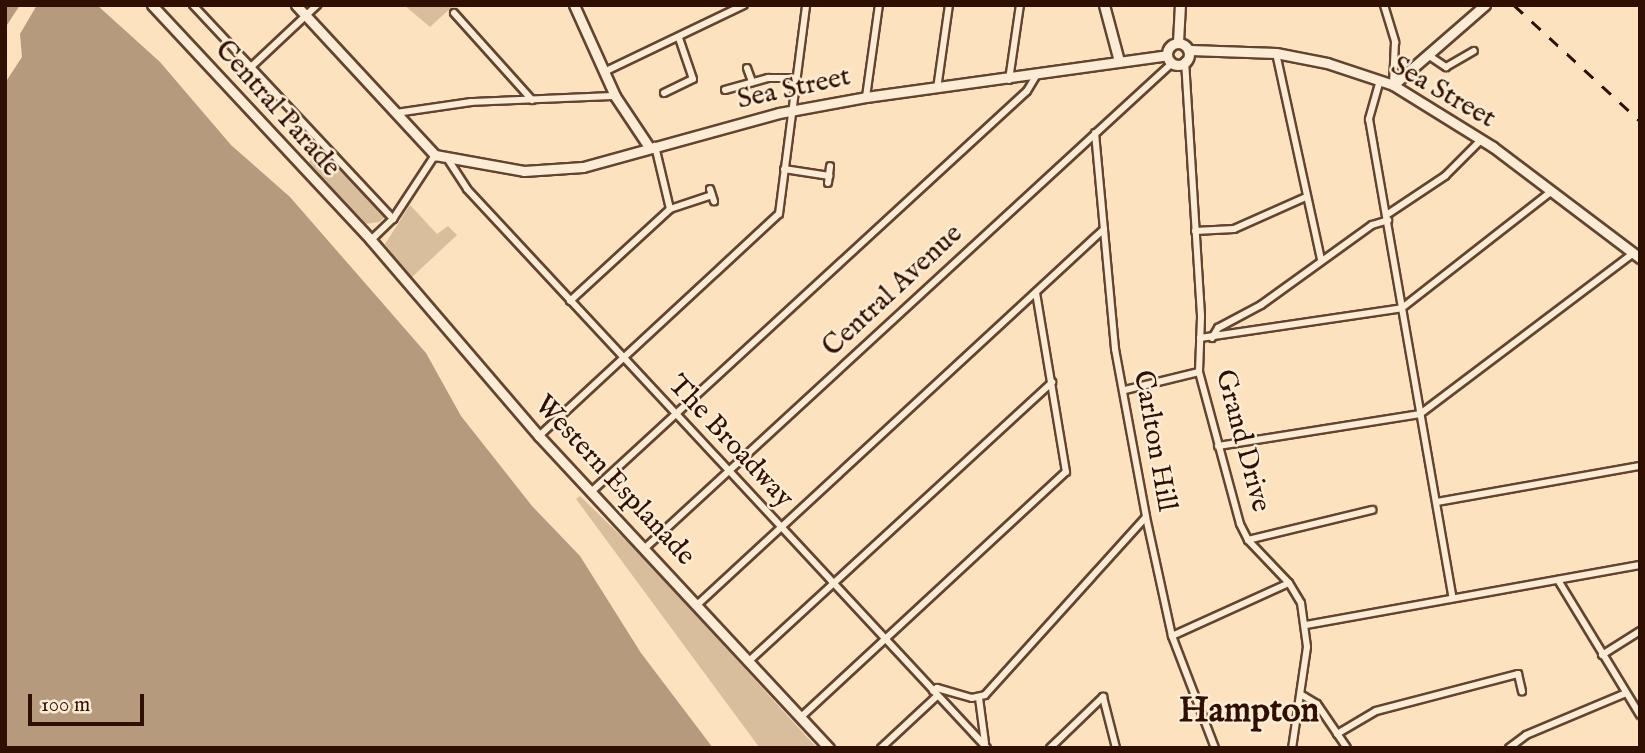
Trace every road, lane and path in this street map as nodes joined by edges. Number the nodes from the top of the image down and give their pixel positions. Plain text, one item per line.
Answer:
1 (152, 5) edge
2 (193, 5) edge
3 (296, 5) edge
4 (317, 5) edge
5 (744, 5) edge
6 (806, 5) edge
7 (878, 5) edge
8 (949, 5) edge
9 (1020, 5) edge
10 (1104, 5) edge
11 (1181, 5) edge
12 (1384, 5) edge
13 (1485, 5) edge
14 (577, 6) edge
15 (453, 13) dead end
16 (306, 16) junction
17 (679, 38) junction
18 (1178, 42) junction
19 (1190, 50) junction
20 (1474, 51) dead end
21 (1276, 53) junction
22 (1167, 55) junction
23 (1428, 55) junction
24 (1464, 58) junction
25 (1119, 61) junction
26 (1185, 61) junction
27 (1470, 65) dead end
28 (1171, 66) junction
29 (251, 67) junction
30 (747, 68) dead end
31 (604, 72) junction
32 (1036, 76) junction
33 (796, 78) junction
34 (1009, 80) junction
35 (1380, 80) junction
36 (752, 82) junction
37 (1183, 82) junction
38 (1393, 85) junction
39 (937, 89) junction
40 (725, 90) dead end
41 (664, 93) dead end
42 (615, 96) junction
43 (866, 97) junction
44 (532, 100) junction
45 (790, 111) junction
46 (396, 113) junction
47 (1095, 133) junction
48 (1482, 140) junction
49 (652, 146) junction
50 (435, 155) junction
51 (449, 161) junction
52 (830, 166) dead end
53 (784, 169) junction
54 (1552, 191) junction
55 (712, 195) dead end
56 (1306, 197) junction
57 (670, 209) junction
58 (1388, 217) junction
59 (393, 219) junction
60 (1104, 229) junction
61 (1195, 231) junction
62 (371, 240) junction
63 (1637, 256) edge
64 (1321, 260) junction
65 (1036, 292) junction
66 (570, 301) junction
67 (1402, 308) junction
68 (1200, 338) junction
69 (1212, 338) junction
70 (623, 357) junction
71 (1199, 372) junction
72 (1052, 382) junction
73 (1125, 390) junction
74 (675, 414) junction
75 (1420, 414) junction
76 (539, 436) junction
77 (1217, 446) junction
78 (1640, 466) edge
79 (729, 470) junction
80 (591, 492) junction
81 (1437, 502) junction
82 (1372, 510) dead end
83 (1146, 517) junction
84 (781, 527) junction
85 (1248, 540) junction
86 (645, 549) junction
87 (1640, 565) edge
88 (1558, 580) junction
89 (833, 583) junction
90 (1289, 583) junction
91 (1452, 597) junction
92 (697, 605) junction
93 (1306, 625) junction
94 (1640, 631) edge
95 (1172, 636) junction
96 (885, 639) junction
97 (1602, 655) junction
98 (749, 661) junction
99 (1522, 692) dead end
100 (935, 693) junction
101 (1626, 693) junction
102 (1302, 695) junction
103 (979, 698) junction
104 (1640, 715) edge
105 (801, 717) junction
106 (1337, 734) junction
107 (986, 746) edge
108 (829, 748) edge
109 (881, 748) edge
110 (1050, 748) edge
111 (1116, 748) edge
112 (1215, 748) edge
113 (1292, 748) edge
114 (1347, 748) edge
115 (1508, 748) edge

1 - 62 main road, Central Parade
2 - 29 street
3 - 16 main road
4 - 16 street
5 - 17 street
6 - 33 street
7 - 43 street
8 - 39 street
9 - 34 street
10 - 25 main road
11 - 18 main road
12 - 38 street
13 - 23 main road
14 - 31 main road
15 - 44 street
16 - 29 street
16 - 46 main road
17 - 31 street
17 - 41 street
18 - 19 main road
18 - 22 main road
19 - 21 main road, Sea Street
19 - 26 main road
20 - 24 street
21 - 35 main road, Sea Street
21 - 56 street
22 - 25 main road, Sea Street
22 - 28 main road
23 - 24 street
23 - 38 main road
24 - 27 street
25 - 32 main road, Sea Street
26 - 28 main road
26 - 37 street, Grand Drive
28 - 37 street, Grand Drive
28 - 47 street, Central Avenue
29 - 59 street
30 - 36 street
31 - 42 main road
32 - 34 main road, Sea Street
32 - 74 street
33 - 36 street
33 - 45 street
34 - 39 main road, Sea Street
35 - 38 main road, Sea Street
35 - 58 street
36 - 40 street
37 - 61 street, Grand Drive
38 - 48 main road, Sea Street
39 - 43 main road, Sea Street
42 - 44 street
42 - 49 main road
43 - 45 main road, Sea Street
44 - 46 street
45 - 49 main road, Sea Street
45 - 53 street
46 - 50 main road
47 - 60 street, Carlton Hill
47 - 79 street, Central Avenue
48 - 54 main road, Sea Street
48 - 58 street
49 - 51 main road, Sea Street
49 - 57 street
50 - 51 main road, Sea Street
50 - 59 street
51 - 66 street, The Broadway
52 - 53 street
53 - 70 street
54 - 63 main road, Sea Street
54 - 67 street
55 - 57 street
56 - 61 street
56 - 64 street
57 - 66 street
58 - 64 street
58 - 67 street
59 - 62 street
60 - 65 street
60 - 73 street, Carlton Hill
61 - 68 street, Grand Drive
62 - 76 main road, Western Esplanade
63 - 75 street
64 - 69 street
65 - 72 street
65 - 84 street
66 - 70 street, The Broadway
67 - 69 street
67 - 75 street
68 - 69 street
68 - 71 street, Grand Drive
70 - 74 street, The Broadway
70 - 76 street
71 - 73 street
71 - 77 street, Grand Drive
72 - 89 street
72 - 96 street
73 - 83 street, Carlton Hill
74 - 79 street, The Broadway
74 - 80 street
75 - 77 street
75 - 81 street
76 - 80 main road, Western Esplanade
77 - 85 street, Grand Drive
78 - 81 street
79 - 84 street, The Broadway
79 - 86 street, Central Avenue
80 - 86 main road, Western Esplanade
81 - 91 street
82 - 85 street
83 - 95 street, Carlton Hill
83 - 103 street
84 - 89 street, The Broadway
84 - 92 street
85 - 90 street, Grand Drive
86 - 92 main road, Western Esplanade
87 - 88 street
88 - 91 street
88 - 97 street
89 - 96 street, The Broadway
89 - 98 street
90 - 93 street, Grand Drive
90 - 95 street
91 - 93 street
92 - 98 main road, Western Esplanade
93 - 102 street, Grand Drive
94 - 97 street
95 - 112 street, Carlton Hill
96 - 100 street, The Broadway
96 - 105 street
97 - 101 street
98 - 105 main road, Western Esplanade
99 - 106 street
100 - 103 street
100 - 107 street, The Broadway
100 - 109 street
101 - 104 street
101 - 115 street
102 - 106 street
102 - 113 street, Grand Drive
103 - 107 street
105 - 108 main road, Western Esplanade
106 - 114 street
110 - 111 street

